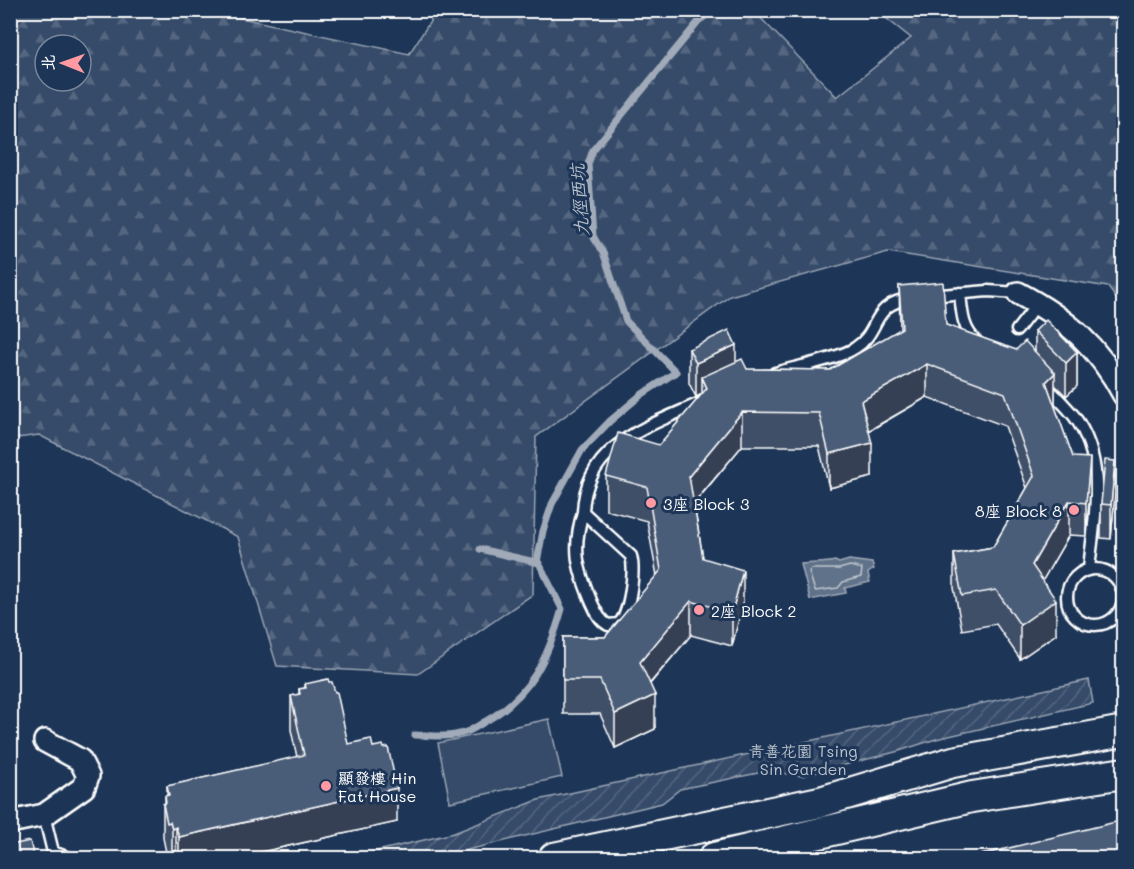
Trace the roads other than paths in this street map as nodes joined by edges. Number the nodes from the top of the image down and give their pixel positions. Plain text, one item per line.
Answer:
1 (960, 293) junction
2 (1018, 293) joint
3 (1038, 303) junction
4 (1017, 330) dead end
5 (987, 348) edge
6 (1034, 374) edge
7 (763, 376) edge
8 (1124, 395) edge
9 (712, 398) edge
10 (583, 512) junction
11 (1089, 569) junction
12 (1124, 731) edge
13 (45, 741) dead end
14 (1124, 773) edge
15 (44, 815) junction
16 (10, 822) edge
17 (69, 858) edge
18 (554, 858) edge
19 (723, 858) edge

1 - 2 lane
1 - 5 lane
1 - 7 lane
2 - 3 street
3 - 4 lane
3 - 8 street
6 - 11 lane
9 - 10 lane
10 - 10 lane
11 - 11 lane
12 - 18 main road
13 - 15 street
14 - 19 main road
15 - 16 street
15 - 17 lane

